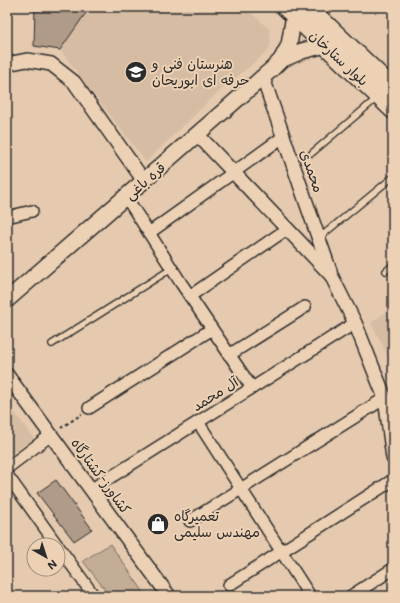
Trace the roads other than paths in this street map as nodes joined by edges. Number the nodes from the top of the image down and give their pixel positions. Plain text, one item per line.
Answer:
1 (297, 9) edge
2 (330, 40) junction
3 (281, 60) junction
4 (7, 64) edge
5 (263, 78) junction
6 (386, 92) edge
7 (393, 110) edge
8 (197, 134) junction
9 (283, 137) junction
10 (312, 153) dead end
11 (234, 173) junction
12 (393, 177) edge
13 (144, 181) junction
14 (126, 197) junction
15 (32, 211) dead end
16 (7, 217) edge
17 (287, 229) junction
18 (149, 233) junction
19 (319, 238) junction
20 (393, 265) edge
21 (172, 269) junction
22 (386, 270) dead end
23 (331, 275) junction
24 (8, 295) edge
25 (190, 296) junction
26 (305, 307) dead end
27 (355, 323) junction
28 (212, 329) junction
29 (52, 344) dead end
30 (229, 355) junction
31 (7, 375) edge
32 (252, 388) junction
33 (385, 398) junction
34 (89, 408) road end
35 (198, 422) junction
36 (51, 435) junction
37 (393, 458) edge
38 (7, 468) edge
39 (7, 475) edge
40 (393, 480) edge
41 (241, 488) junction
42 (92, 489) junction
43 (190, 522) dead end
44 (52, 537) edge
45 (282, 552) junction
46 (66, 557) edge
47 (393, 569) edge
48 (229, 586) dead end
49 (94, 596) edge
50 (169, 596) edge
51 (310, 596) edge
52 (351, 596) edge

1 - 2 main road, بلوار ستارخان
1 - 3 main road, قره باغی
2 - 3 main road, قره باغی
2 - 6 main road, بلوار ستارخان
3 - 5 main road, قره باغی
4 - 13 street
5 - 8 main road, قره باغی
5 - 9 street, محمدی
6 - 7 main road, بلوار ستارخان
6 - 10 lane
8 - 11 street, محمدی
8 - 13 main road, قره باغی
9 - 11 street
9 - 19 street, محمدی
11 - 17 street, محمدی
11 - 18 street
12 - 19 lane
13 - 14 main road, قره باغی
14 - 18 street
14 - 24 main road, قره باغی
15 - 16 street
17 - 23 street, محمدی
17 - 25 street
18 - 21 street
19 - 23 street, محمدی
20 - 22 lane
21 - 25 street
21 - 29 lane
23 - 27 street, محمدی
25 - 28 street
26 - 30 street
27 - 32 street, آل محمد
27 - 33 street, محمدی
28 - 30 street
28 - 34 street
30 - 32 street
31 - 36 street, کشاورز-کشتارگاه
32 - 35 street, آل محمد
33 - 37 street, محمدی
33 - 41 street
35 - 41 street
35 - 42 street, آل محمد
36 - 38 street
36 - 42 street, کشاورز-کشتارگاه
39 - 44 street
40 - 45 street
41 - 43 street
41 - 45 street
42 - 50 street, کشاورز-کشتارگاه
45 - 48 street
45 - 51 street
46 - 49 street
47 - 52 street

